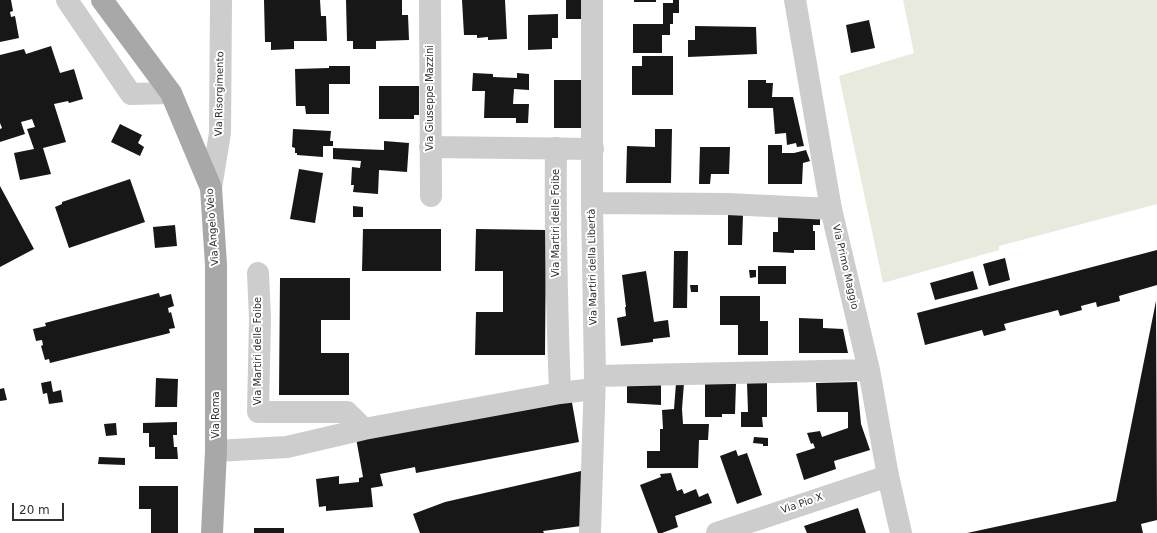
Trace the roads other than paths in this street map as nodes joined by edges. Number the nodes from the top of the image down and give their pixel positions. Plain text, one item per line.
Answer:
1 (67, 0) edge
2 (102, 0) edge
3 (222, 0) edge
4 (430, 0) edge
5 (592, 0) edge
6 (795, 0) edge
7 (171, 93) junction
8 (430, 147) junction
9 (556, 148) junction
10 (593, 149) junction
11 (211, 188) junction
12 (431, 196) dead end
13 (592, 203) junction
14 (831, 209) junction
15 (258, 273) dead end
16 (216, 298) joint
17 (869, 370) junction
18 (594, 382) junction
19 (560, 393) junction
20 (364, 429) junction
21 (216, 452) junction
22 (888, 476) junction
23 (212, 533) edge
24 (590, 533) edge
25 (717, 533) edge
26 (901, 533) edge

1 - 7 street
2 - 7 main road, Via Angelo Velo
3 - 11 street, Via Risorgimento
4 - 8 street, Via Giuseppe Mazzini
5 - 10 street, Via Martiri della Libertà
6 - 14 street, Via Primo Maggio
7 - 11 main road, Via Angelo Velo
8 - 9 street
8 - 12 street, Via Giuseppe Mazzini
9 - 10 street
9 - 19 street, Via Martiri delle Foibe
10 - 13 street, Via Martiri della Libertà
11 - 16 main road, Via Angelo Velo
13 - 14 street
13 - 18 street, Via Martiri della Libertà
14 - 17 street, Via Primo Maggio
15 - 20 street, Via Martiri delle Foibe
16 - 21 main road, Via Roma
17 - 18 street
17 - 22 street, Via Primo Maggio
18 - 19 street
18 - 24 street, Via Martiri della Libertà
19 - 20 street
20 - 21 street
21 - 23 main road, Via Roma
22 - 25 street, Via Pio X
22 - 26 street, Via Primo Maggio

